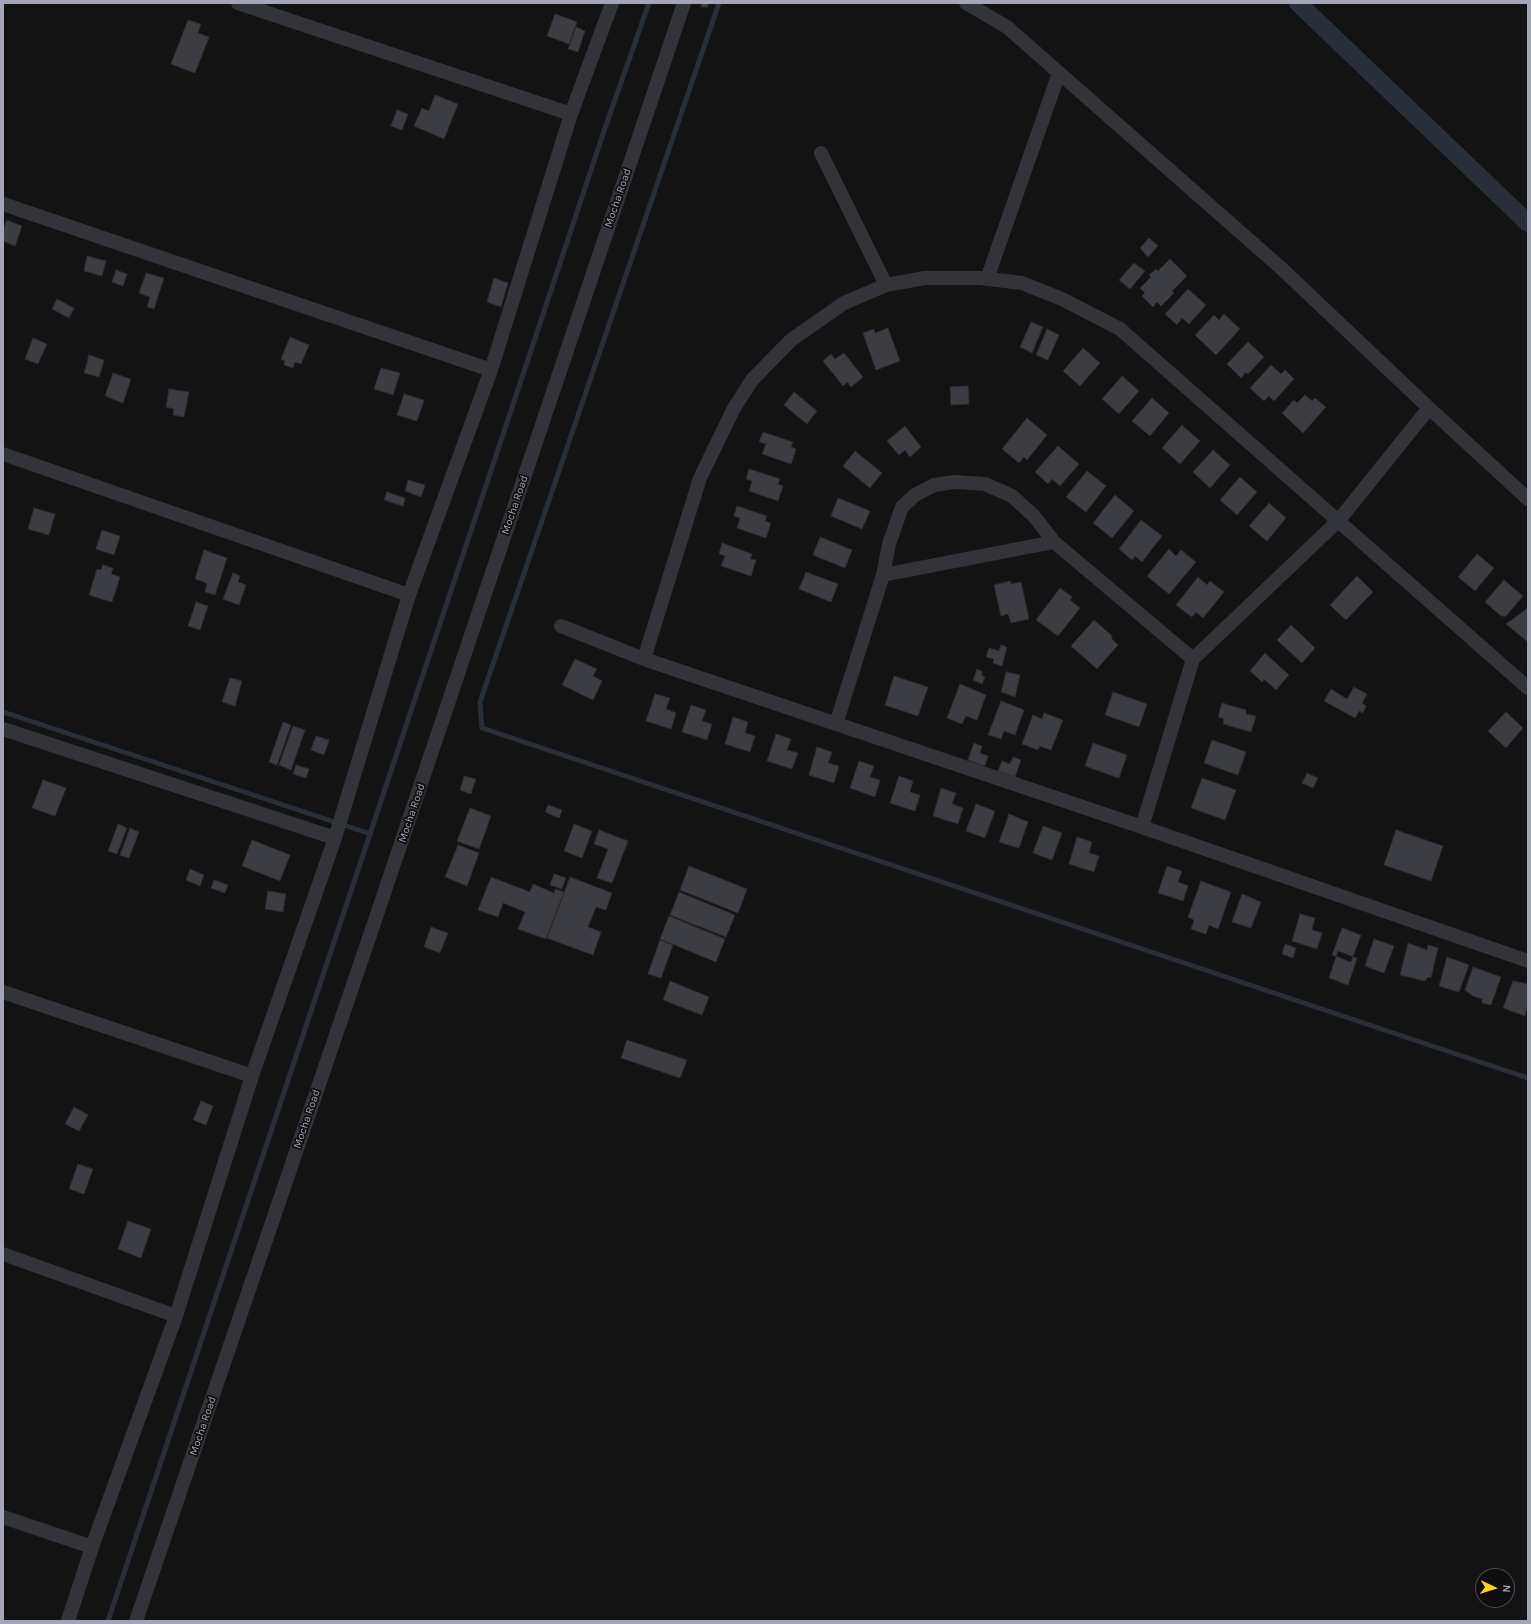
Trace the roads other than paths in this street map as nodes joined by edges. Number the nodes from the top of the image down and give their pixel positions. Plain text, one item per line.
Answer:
1 (238, 3) edge
2 (612, 3) edge
3 (684, 3) edge
4 (966, 3) edge
5 (1059, 73) junction
6 (571, 114) junction
7 (821, 153) dead end
8 (3, 204) edge
9 (987, 278) junction
10 (886, 285) junction
11 (491, 370) junction
12 (1429, 408) junction
13 (3, 454) edge
14 (1528, 499) edge
15 (1338, 520) junction
16 (1054, 542) junction
17 (883, 575) junction
18 (410, 594) junction
19 (561, 626) dead end
20 (644, 659) junction
21 (1193, 659) junction
22 (1528, 688) edge
23 (836, 724) junction
24 (3, 729) edge
25 (1142, 827) junction
26 (335, 838) junction
27 (1528, 961) edge
28 (3, 992) edge
29 (252, 1076) junction
30 (3, 1254) edge
31 (176, 1316) junction
32 (3, 1517) edge
33 (92, 1546) junction
34 (68, 1621) edge
35 (136, 1621) edge

1 - 6 street
2 - 6 street
3 - 35 street, Mocha Road
4 - 5 street
5 - 9 street
5 - 12 street
6 - 11 street
7 - 10 street
8 - 11 street
9 - 10 street
9 - 15 street
10 - 20 street
11 - 18 street
12 - 14 street
12 - 15 street
13 - 18 street
15 - 21 street
15 - 22 street
16 - 17 street
16 - 17 street
16 - 21 street
17 - 23 street
18 - 26 street
19 - 20 street
20 - 23 street
21 - 25 street
23 - 25 street
24 - 26 street
25 - 27 street
26 - 29 street
28 - 29 street
29 - 31 street
30 - 31 street
31 - 33 street
32 - 33 street
33 - 34 street

